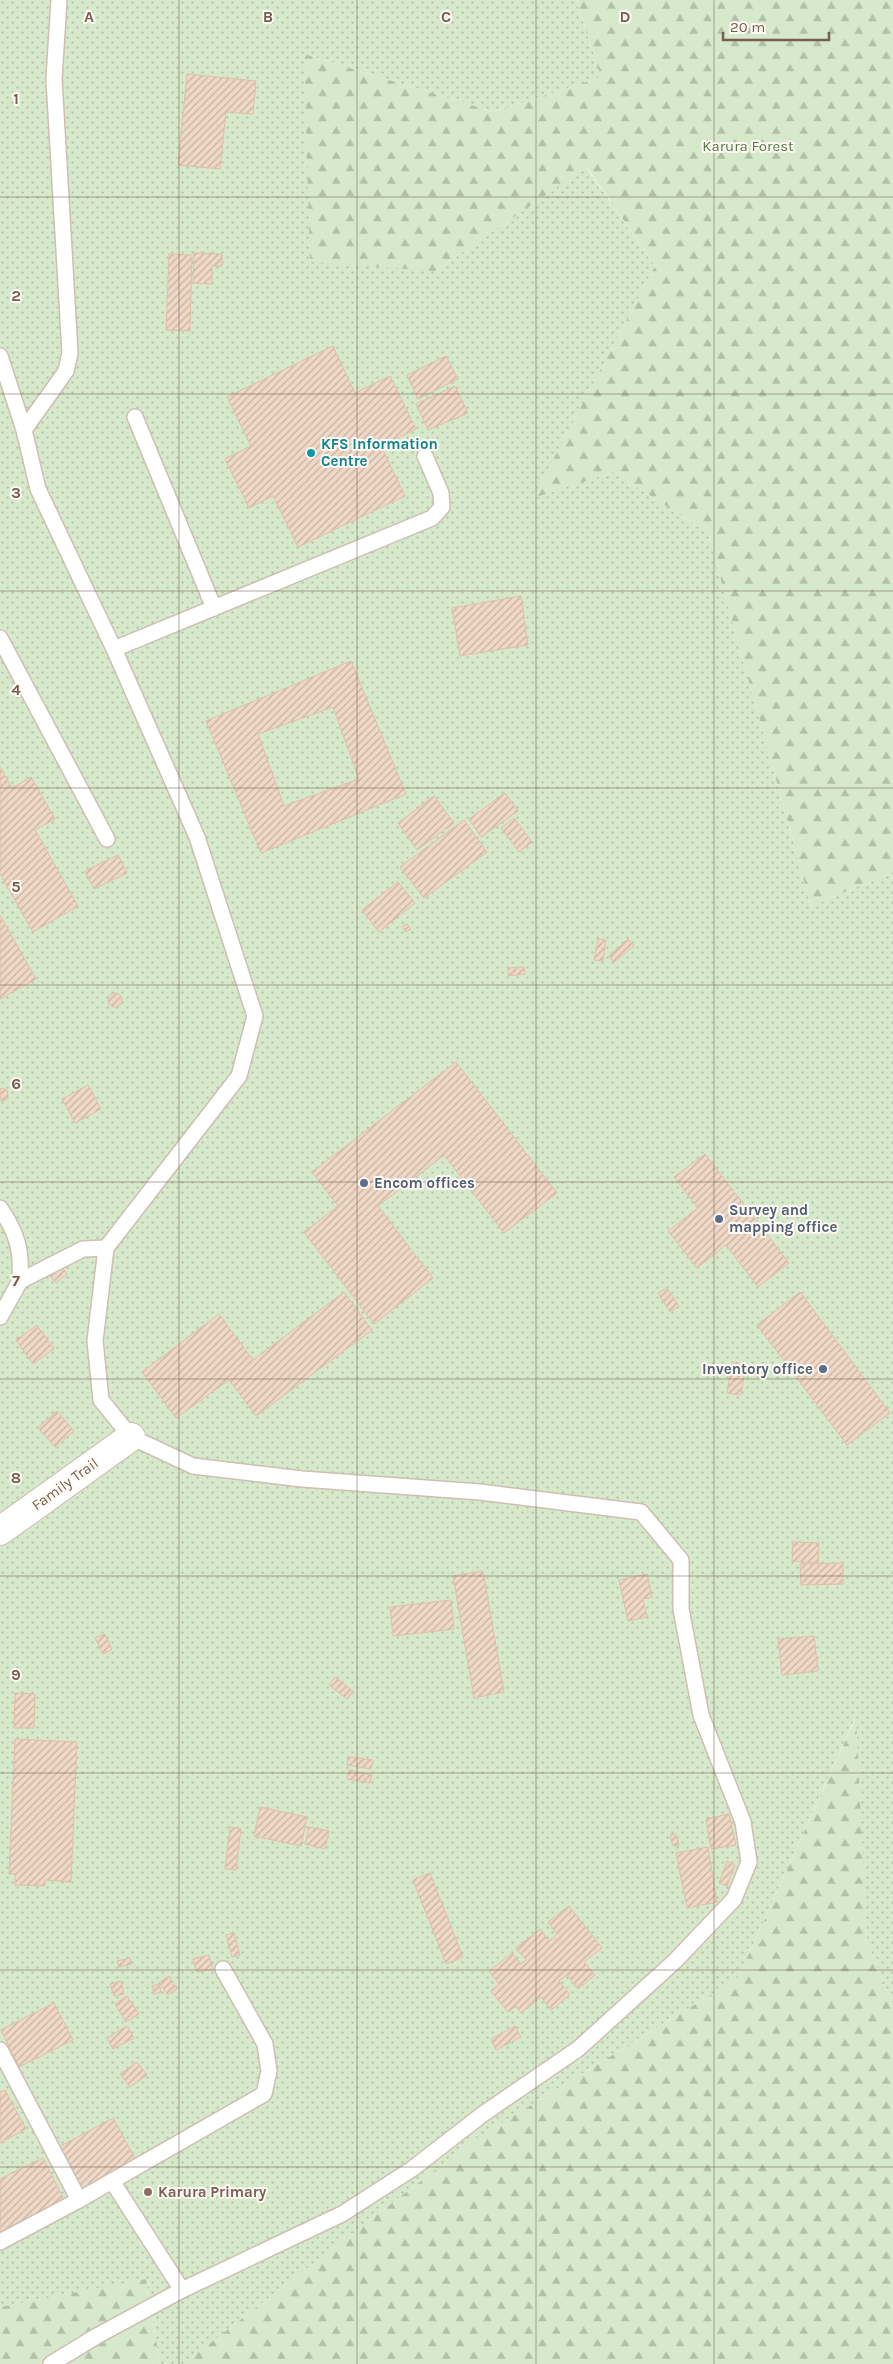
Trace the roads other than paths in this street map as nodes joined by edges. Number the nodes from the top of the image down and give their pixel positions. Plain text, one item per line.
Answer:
1 (59, 0) edge
2 (0, 356) edge
3 (135, 417) dead end
4 (24, 430) junction
5 (425, 456) dead end
6 (214, 608) junction
7 (0, 638) edge
8 (114, 649) junction
9 (107, 839) dead end
10 (0, 1208) edge
11 (106, 1248) junction
12 (20, 1281) junction
13 (0, 1317) edge
14 (130, 1437) junction
15 (0, 1530) edge
16 (223, 1969) dead end
17 (0, 2050) edge
18 (112, 2180) junction
19 (78, 2200) junction
20 (0, 2242) edge
21 (182, 2290) junction
22 (52, 2364) edge

1 - 4 lane
2 - 4 lane
3 - 6 lane
4 - 8 lane
5 - 6 lane
6 - 8 lane
7 - 9 lane
8 - 11 lane
10 - 12 lane
11 - 12 lane
11 - 14 lane
12 - 13 lane
14 - 15 street, Family Trail
14 - 21 lane
16 - 18 lane
17 - 19 lane
18 - 19 lane
18 - 21 lane
19 - 20 lane
21 - 22 lane

